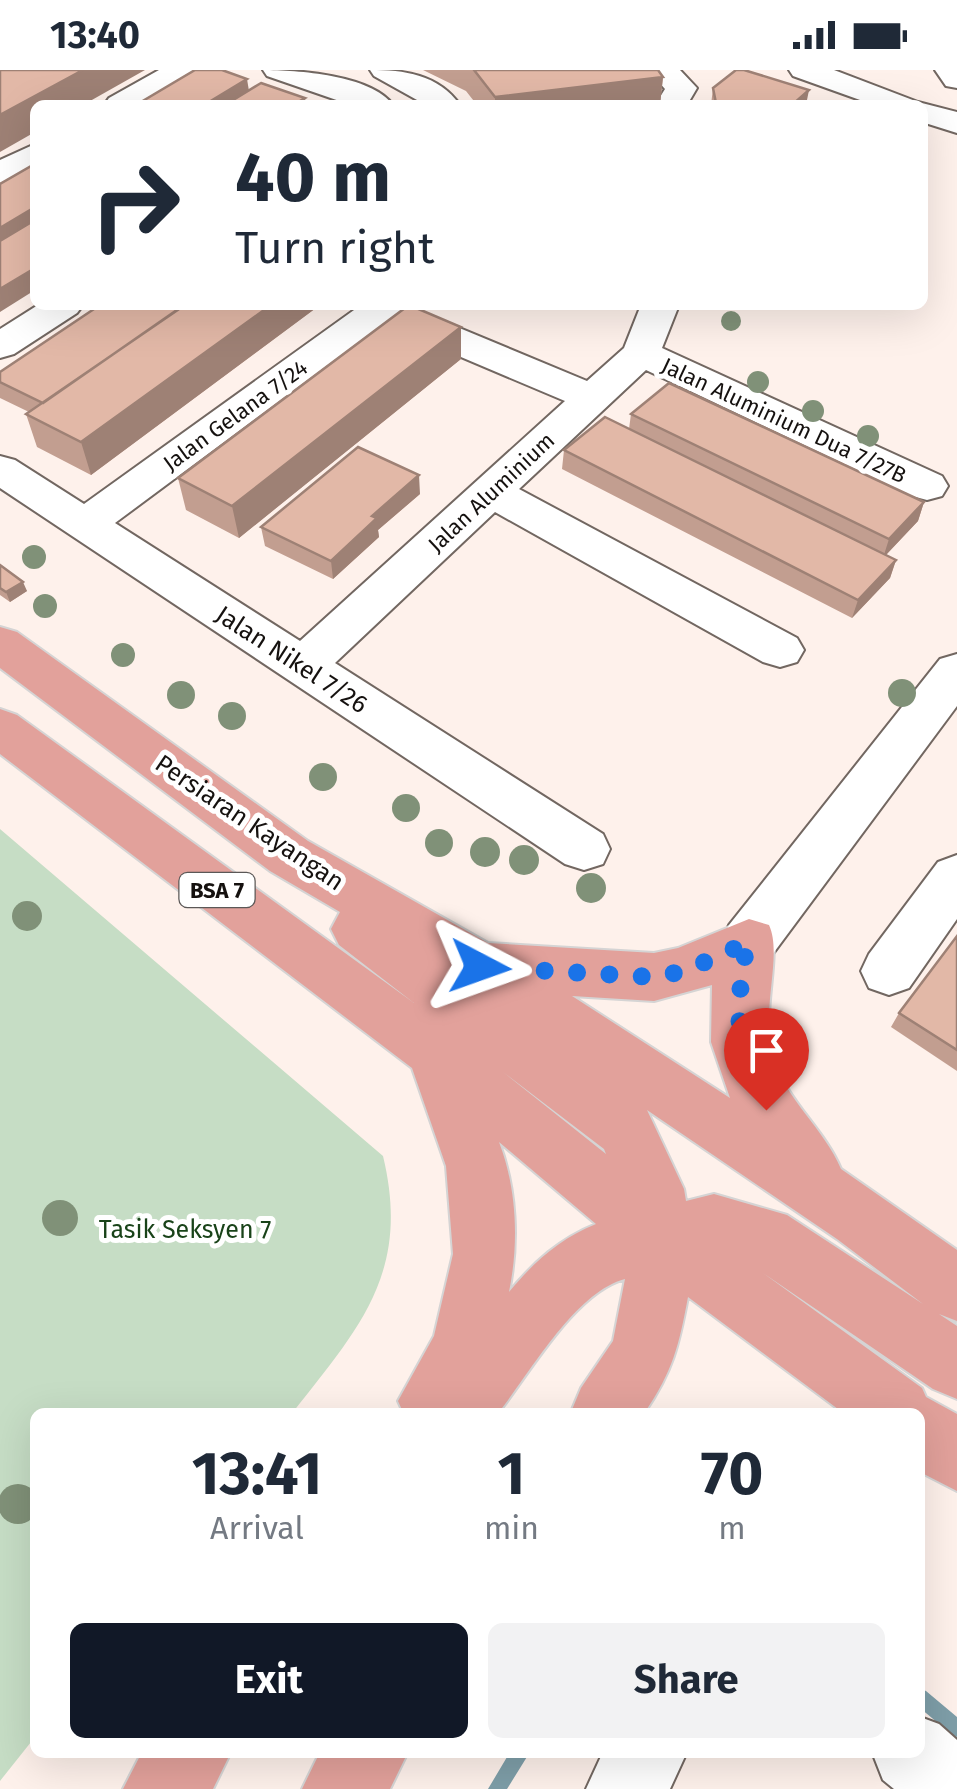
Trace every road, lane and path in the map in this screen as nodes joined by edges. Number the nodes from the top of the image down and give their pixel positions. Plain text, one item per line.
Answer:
1 (181, 70) edge
2 (278, 70) edge
3 (385, 70) edge
4 (664, 70) edge
5 (804, 70) edge
6 (950, 70) edge
7 (957, 79) edge
8 (129, 100) edge
9 (366, 100) edge
10 (440, 100) edge
11 (674, 100) edge
12 (890, 100) edge
13 (928, 113) edge
14 (957, 123) edge
15 (56, 310) edge
16 (378, 310) edge
17 (389, 310) edge
18 (658, 310) edge
19 (0, 346) edge
20 (641, 353) junction
21 (592, 398) junction
22 (0, 469) edge
23 (927, 486) dead end
24 (492, 492) junction
25 (84, 524) junction
26 (0, 644) edge
27 (780, 650) dead end
28 (302, 666) junction
29 (957, 671) edge
30 (0, 728) edge
31 (584, 849) dead end
32 (290, 856) junction
33 (957, 877) edge
34 (749, 942) junction
35 (480, 967) junction
36 (888, 971) dead end
37 (435, 1052) junction
38 (858, 1217) junction
39 (658, 1237) junction
40 (957, 1289) edge
41 (957, 1365) edge
42 (427, 1408) edge
43 (460, 1408) edge
44 (608, 1408) edge
45 (893, 1408) edge
46 (925, 1433) edge
47 (957, 1456) edge
48 (925, 1473) edge
49 (957, 1485) edge
50 (187, 1758) edge
51 (365, 1758) edge
52 (644, 1758) edge
53 (918, 1758) edge
54 (163, 1789) edge
55 (342, 1789) edge
56 (626, 1789) edge
57 (953, 1789) edge

1 - 8 street
2 - 9 street
3 - 10 street
4 - 11 street
5 - 12 street
6 - 7 street
13 - 14 street
15 - 19 street
16 - 25 street, Jalan Gelana 7/24
17 - 21 street
18 - 20 street, Jalan Aluminium
20 - 21 street, Jalan Aluminium
20 - 23 street, Jalan Aluminium Dua 7/27B
21 - 24 street, Jalan Aluminium
22 - 25 street, Jalan Nikel 7/26
24 - 27 street
24 - 28 street, Jalan Aluminium
25 - 28 street, Jalan Nikel 7/26
26 - 32 main road, Persiaran Kayangan / BSA 7
28 - 31 street, Jalan Nikel 7/26
29 - 34 street
30 - 37 main road, BSA 7
32 - 35 main road, Persiaran Kayangan / BSA 7
32 - 39 main road
33 - 36 street
34 - 35 main road
34 - 38 main road
35 - 38 main road, Persiaran Kayangan / BSA 7
37 - 39 main road, BSA 7
37 - 42 main road
38 - 40 main road, Persiaran Kayangan / BSA 7
39 - 41 main road
39 - 43 main road
39 - 44 main road
39 - 45 main road, BSA 7
46 - 47 main road
48 - 49 main road
50 - 54 main road
51 - 55 main road
52 - 56 street
53 - 57 street

